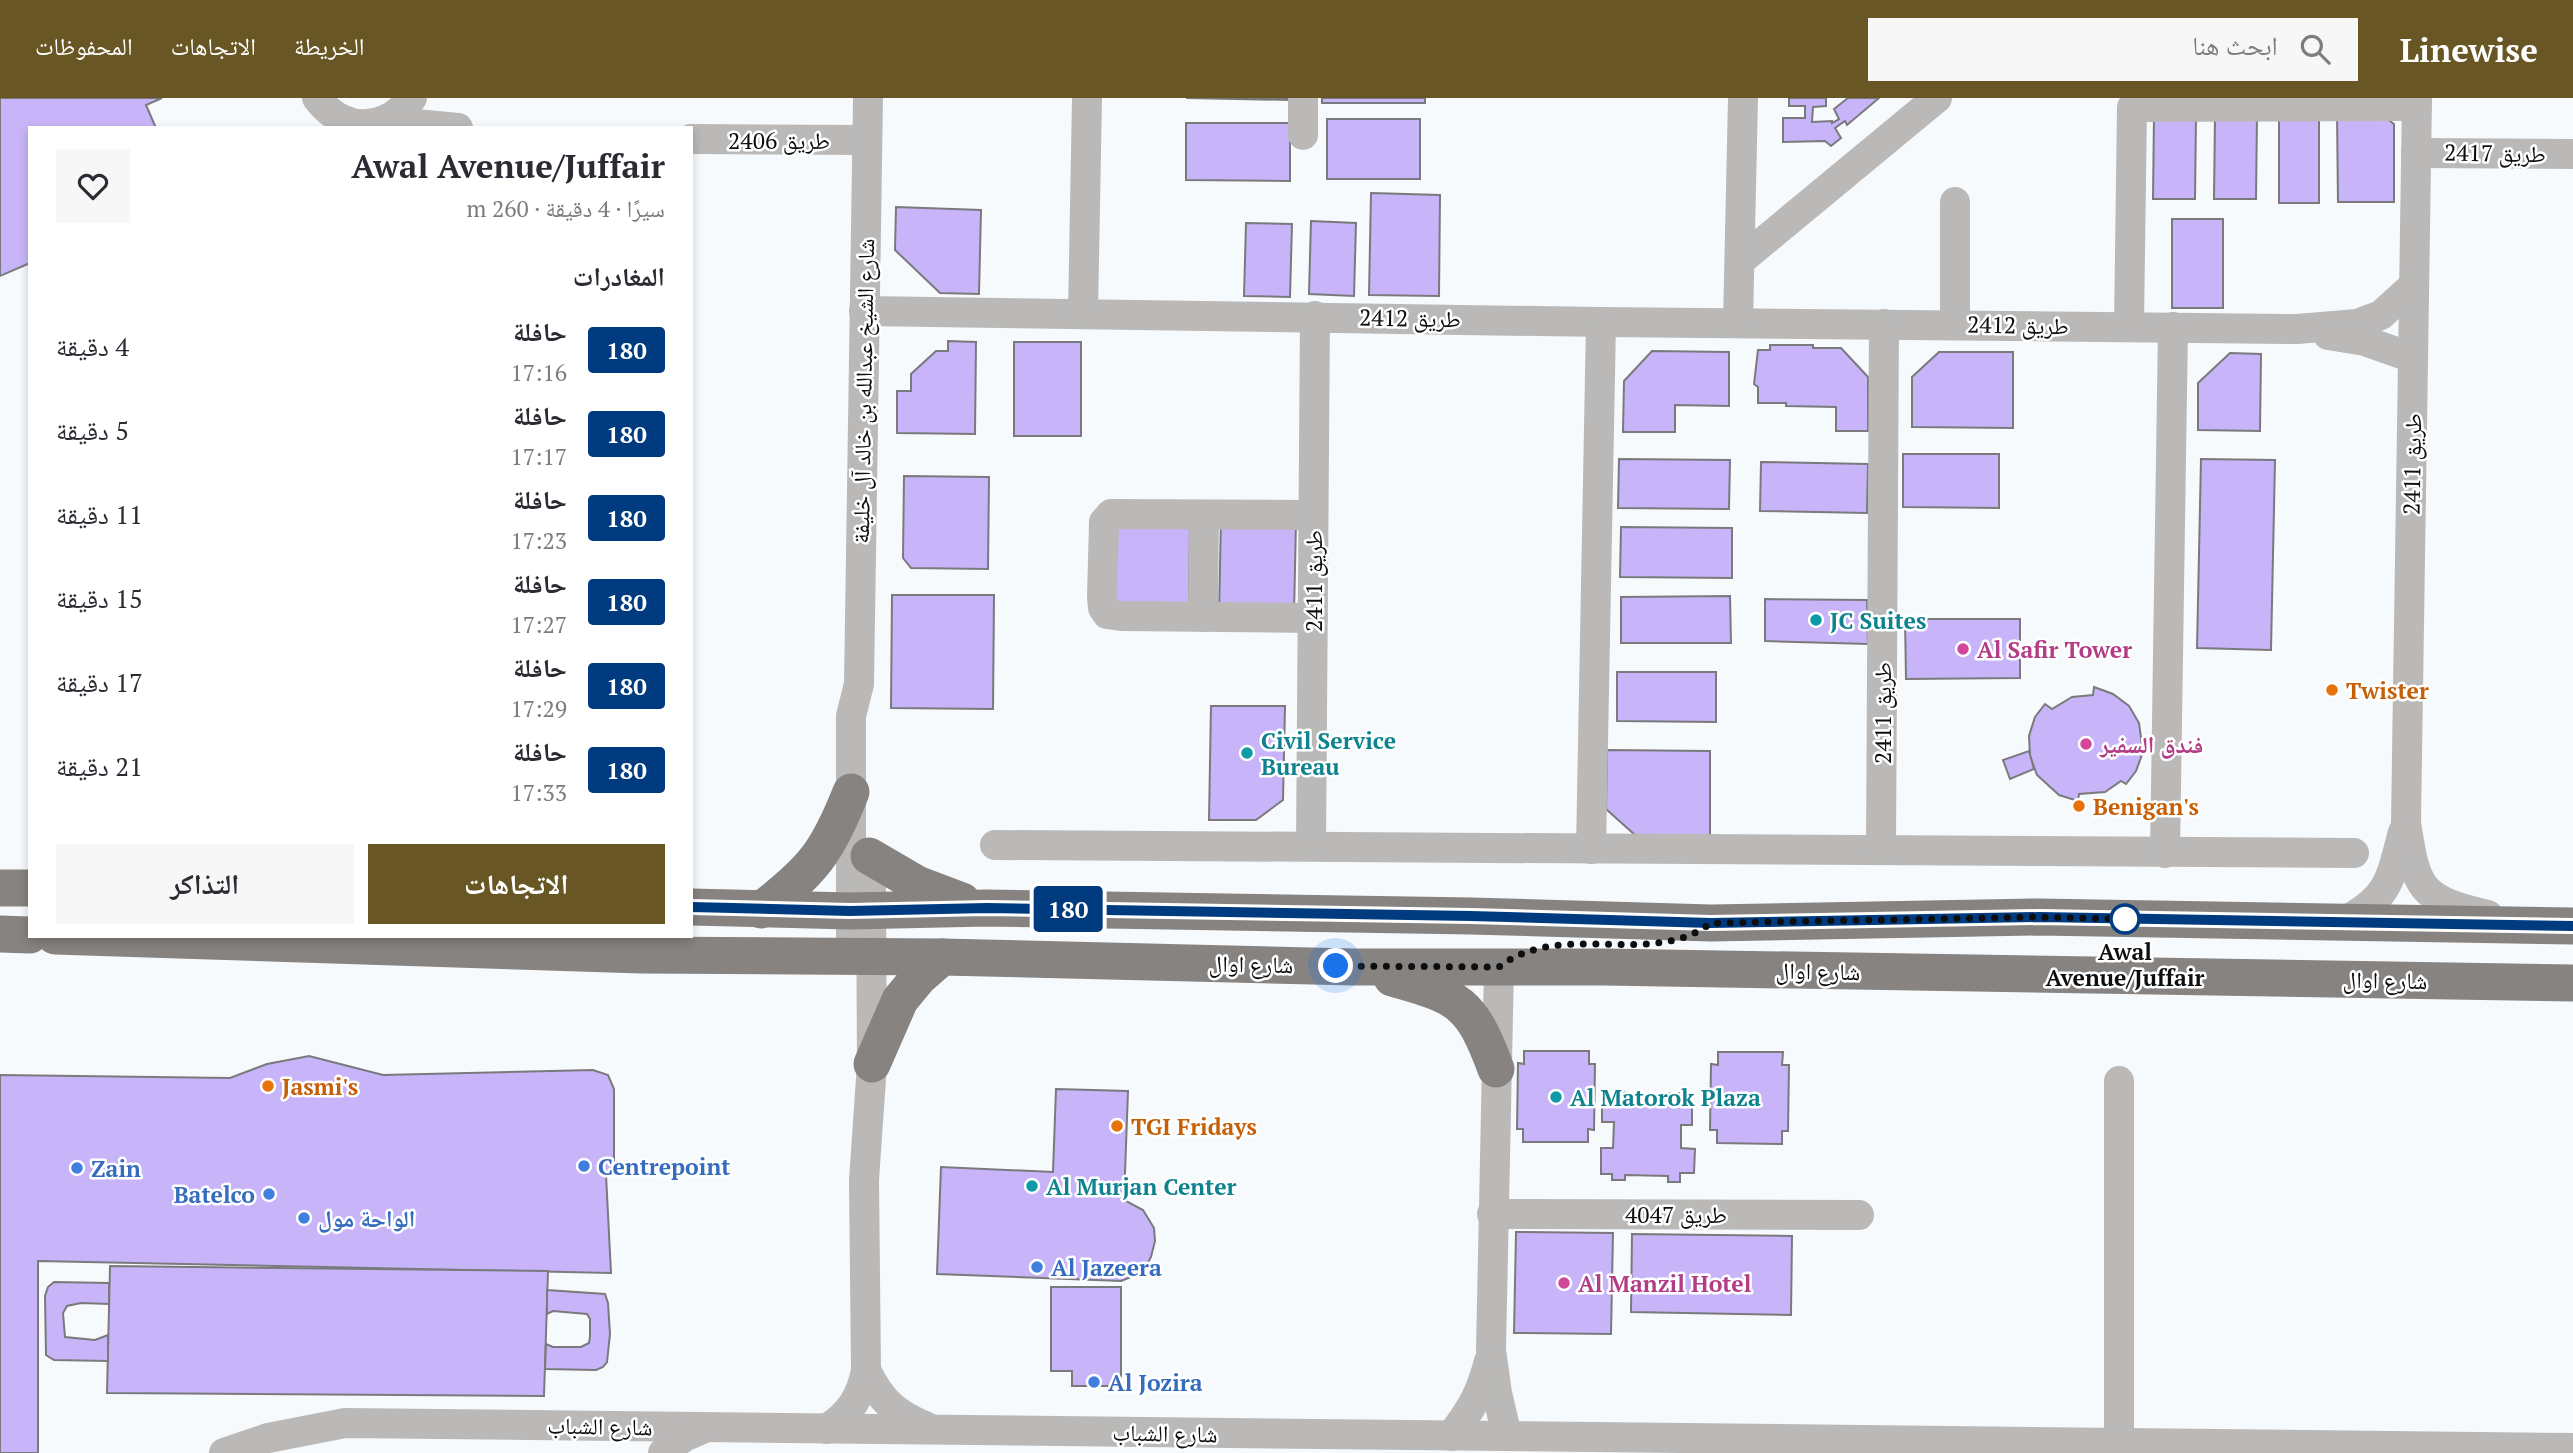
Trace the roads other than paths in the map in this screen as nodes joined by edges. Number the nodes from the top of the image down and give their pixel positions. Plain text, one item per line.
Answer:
1 (867, 98) edge
2 (1087, 98) edge
3 (1303, 98) edge
4 (1743, 98) edge
5 (1937, 98) edge
6 (2417, 102) edge
7 (323, 111) edge
8 (400, 116) edge
9 (448, 126) edge
10 (1303, 135) dead end
11 (693, 139) edge
12 (866, 140) junction
13 (2416, 153) junction
14 (2573, 154) edge
15 (1955, 202) dead end
16 (1740, 261) junction
17 (2414, 285) junction
18 (864, 311) junction
19 (1083, 314) junction
20 (1315, 316) junction
21 (1601, 322) junction
22 (1738, 322) junction
23 (1884, 324) junction
24 (1955, 325) junction
25 (2129, 327) junction
26 (2173, 327) junction
27 (2297, 329) junction
28 (2413, 358) junction
29 (1204, 515) junction
30 (1313, 515) junction
31 (1203, 617) junction
32 (1313, 618) junction
33 (859, 684) junction
34 (851, 792) junction
35 (2406, 822) junction
36 (995, 845) dead end
37 (1311, 846) junction
38 (1591, 849) junction
39 (1881, 850) junction
40 (2165, 853) junction
41 (2354, 853) dead end
42 (869, 856) junction
43 (0, 888) edge
44 (28, 888) edge
45 (693, 907) edge
46 (987, 908) junction
47 (761, 910) junction
48 (861, 911) junction
49 (2343, 922) junction
50 (1711, 923) junction
51 (2533, 926) junction
52 (2573, 926) edge
53 (0, 934) edge
54 (28, 935) edge
55 (159, 938) edge
56 (316, 941) edge
57 (386, 942) edge
58 (862, 957) junction
59 (942, 957) junction
60 (1354, 967) junction
61 (1499, 967) junction
62 (2573, 983) edge
63 (872, 1064) junction
64 (1496, 1069) junction
65 (2119, 1081) dead end
66 (1492, 1214) junction
67 (1859, 1214) dead end
68 (1491, 1350) junction
69 (866, 1370) junction
70 (374, 1424) junction
71 (706, 1427) junction
72 (826, 1429) junction
73 (933, 1430) junction
74 (1451, 1436) junction
75 (1507, 1436) junction
76 (636, 1440) edge
77 (1030, 1442) edge
78 (1069, 1442) edge
79 (2119, 1443) junction
80 (1606, 1445) edge
81 (2573, 1448) edge
82 (2258, 1449) edge
83 (224, 1453) edge
84 (283, 1453) edge
85 (663, 1453) edge

1 - 12 street, شارع الشيخ عبدالله بن خالد آل خليفة
2 - 19 street
3 - 10 street
4 - 16 street
5 - 16 street
6 - 13 street, طريق 2411
6 - 25 street, طريق 2411
7 - 8 street
8 - 9 street
11 - 12 street, طريق 2406
12 - 18 street, شارع الشيخ عبدالله بن خالد آل خليفة
13 - 14 street, طريق 2417
13 - 17 street, طريق 2411
15 - 24 street
16 - 22 street
17 - 27 street, طريق 2412
17 - 28 street, طريق 2411
18 - 19 street, طريق 2412
18 - 33 street, شارع الشيخ عبدالله بن خالد آل خليفة
19 - 20 street, طريق 2412
20 - 21 street, طريق 2412
20 - 30 street, طريق 2411
21 - 22 street, طريق 2412
21 - 38 street
22 - 23 street, طريق 2412
23 - 24 street, طريق 2412
23 - 39 street, طريق 2411
24 - 25 street, طريق 2412
25 - 26 street, طريق 2412
26 - 27 street, طريق 2412
26 - 40 street
27 - 28 street, طريق 2412
28 - 35 street, طريق 2411
29 - 30 street
29 - 31 street
29 - 31 street
30 - 32 street, طريق 2411
31 - 32 street
32 - 37 street, طريق 2411
33 - 34 street, شارع الشيخ عبدالله بن خالد آل خليفة
33 - 42 street, شارع الشيخ عبدالله بن خالد آل خليفة
34 - 47 main road
34 - 48 street, شارع الشيخ عبدالله بن خالد آل خليفة
35 - 49 street, طريق 2411
35 - 51 street, طريق 2411
36 - 37 street
37 - 38 street
38 - 39 street
39 - 40 street
40 - 41 street
42 - 46 main road
42 - 48 street, شارع الشيخ عبدالله بن خالد آل خليفة
43 - 44 main road
45 - 47 main road
46 - 48 main road
46 - 50 main road
47 - 48 main road
48 - 58 street, شارع الشيخ عبدالله بن خالد آل خليفة
49 - 50 main road
49 - 51 main road
50 - 61 main road
51 - 52 main road
53 - 54 main road
55 - 56 main road, شارع اوال
56 - 57 main road, شارع اوال
57 - 58 main road, شارع اوال
58 - 59 main road, شارع اوال
58 - 63 street
59 - 60 main road, شارع اوال
59 - 63 main road
60 - 61 main road, شارع اوال
60 - 64 main road
61 - 62 main road, شارع اوال
61 - 64 street
63 - 69 street
64 - 66 street
65 - 79 street
66 - 67 street, طريق 4047
66 - 68 street
68 - 74 street
68 - 75 street
69 - 72 street
69 - 73 street, شارع الشباب
70 - 76 street, شارع الشباب
70 - 83 street, شارع الشباب
70 - 84 street, شارع الشباب
71 - 72 street, شارع الشباب
71 - 76 street, شارع الشباب
71 - 85 street
72 - 73 street, شارع الشباب
73 - 77 street, شارع الشباب
74 - 75 street, شارع الشباب
74 - 78 street, شارع الشباب
75 - 80 street, شارع الشباب
77 - 78 street, شارع الشباب
79 - 80 street, شارع الشباب
79 - 82 street, شارع الشباب
81 - 82 street, شارع الشباب

